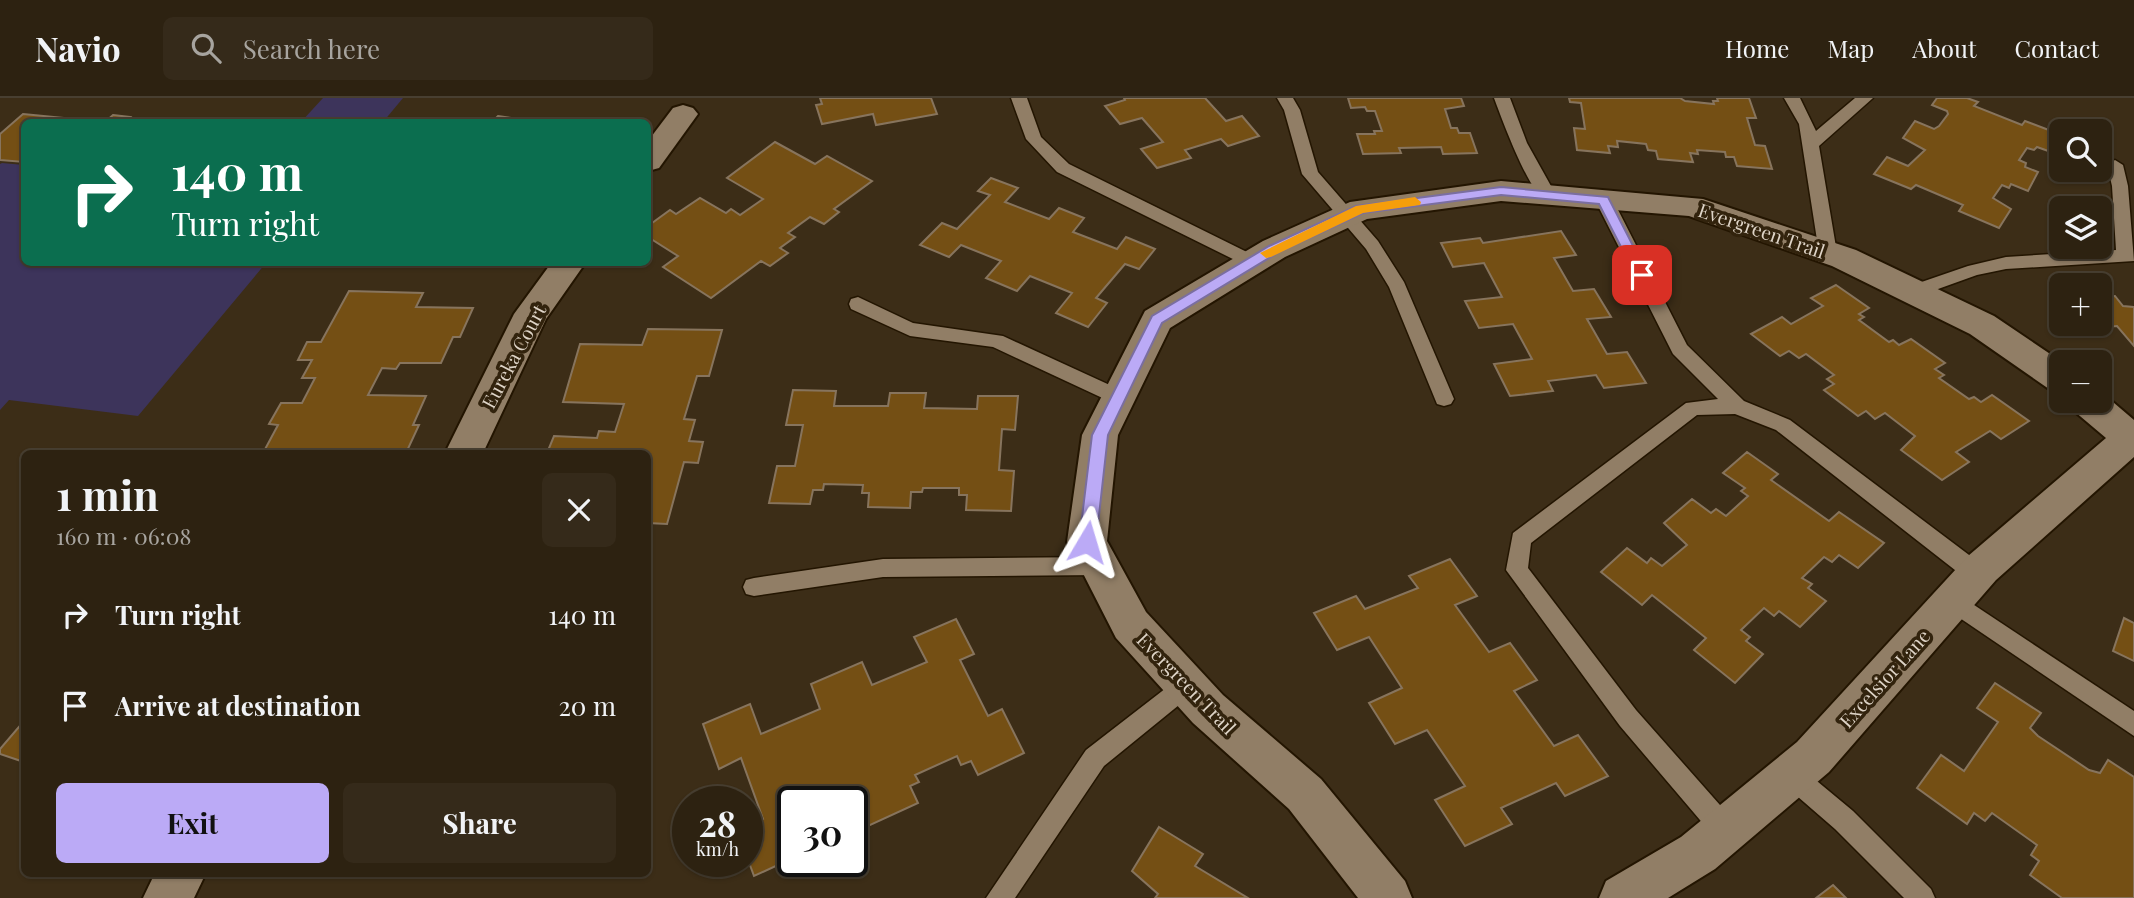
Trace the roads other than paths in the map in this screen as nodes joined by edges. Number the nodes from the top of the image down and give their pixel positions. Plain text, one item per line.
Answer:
1 (1019, 98) edge
2 (1285, 98) edge
3 (1502, 98) edge
4 (1792, 98) edge
5 (1865, 98) edge
6 (683, 114) dead end
7 (1810, 145) junction
8 (651, 157) edge
9 (2115, 164) dead end
10 (1547, 195) junction
11 (1604, 200) junction
12 (1348, 215) junction
13 (1828, 253) junction
14 (2130, 255) edge
15 (1253, 262) junction
16 (567, 266) edge
17 (1913, 292) junction
18 (858, 304) dead end
19 (2049, 371) edge
20 (1118, 397) junction
21 (1444, 399) dead end
22 (1737, 406) junction
23 (2100, 413) edge
24 (2132, 441) edge
25 (465, 450) edge
26 (1100, 566) junction
27 (754, 587) dead end
28 (1965, 587) junction
29 (1187, 685) junction
30 (2134, 725) edge
31 (1791, 775) junction
32 (1726, 831) junction
33 (180, 877) edge
34 (167, 898) edge
35 (999, 898) edge
36 (1388, 898) edge
37 (1623, 898) edge
38 (1923, 898) edge

1 - 15 lane
2 - 12 lane
3 - 10 lane
4 - 7 lane
5 - 7 lane
6 - 8 street
7 - 13 lane
9 - 14 lane
10 - 11 street, Evergreen Trail
10 - 12 street, Evergreen Trail
11 - 13 street, Evergreen Trail
11 - 22 lane
12 - 15 street, Evergreen Trail
12 - 21 lane
13 - 17 street, Evergreen Trail
14 - 17 lane
15 - 20 street, Evergreen Trail
16 - 25 street, Eureka Court
17 - 19 street, Evergreen Trail
18 - 20 lane
20 - 26 street, Evergreen Trail
22 - 28 lane
22 - 32 lane
23 - 24 street
24 - 28 street, Excelsior Lane
26 - 27 lane
26 - 29 street, Evergreen Trail
28 - 30 lane
28 - 31 street, Excelsior Lane
29 - 35 lane
29 - 36 street, Evergreen Trail
31 - 32 street, Excelsior Lane
31 - 38 lane
32 - 37 street, Excelsior Lane
33 - 34 street

